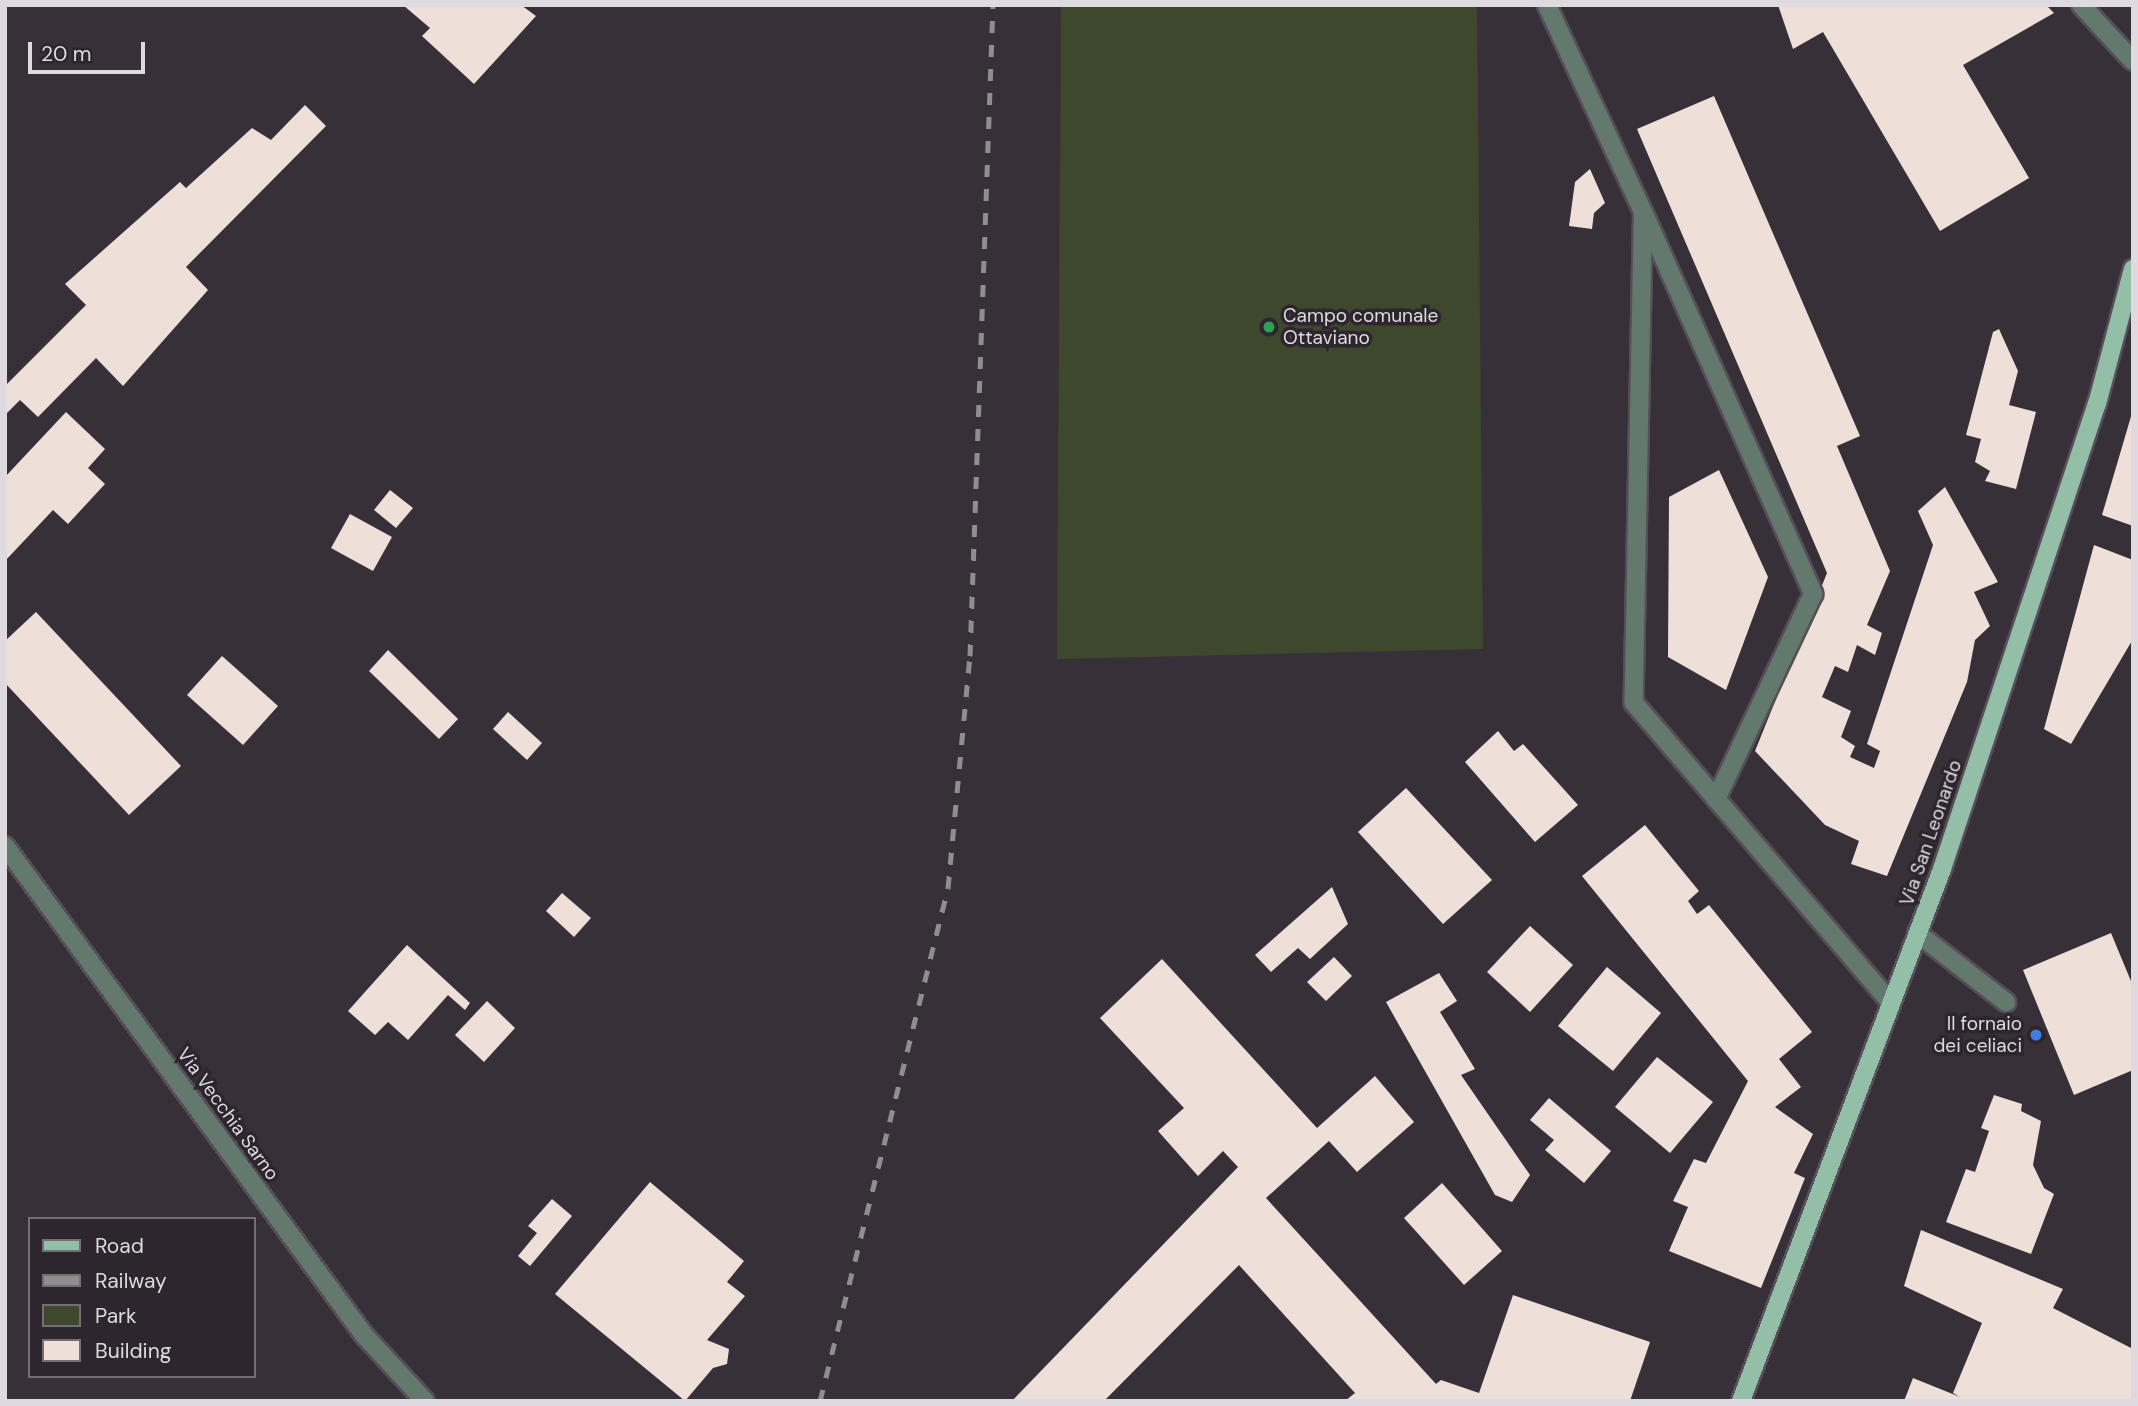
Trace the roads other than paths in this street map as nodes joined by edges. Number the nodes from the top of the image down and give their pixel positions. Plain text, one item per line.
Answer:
1 (1547, 5) edge
2 (2081, 5) edge
3 (2133, 61) edge
4 (1643, 212) junction
5 (2133, 270) edge
6 (1716, 799) junction
7 (5, 845) edge
8 (1917, 933) junction
9 (1890, 1002) junction
10 (2006, 1002) dead end
11 (425, 1401) edge
12 (1741, 1401) edge

1 - 4 street
2 - 3 street
4 - 6 street
4 - 6 street
5 - 8 main road, Via San Leonardo
6 - 9 street
7 - 11 street, Via Vecchia Sarno
8 - 9 main road, Via San Leonardo
8 - 10 street
9 - 12 main road, Via San Leonardo

